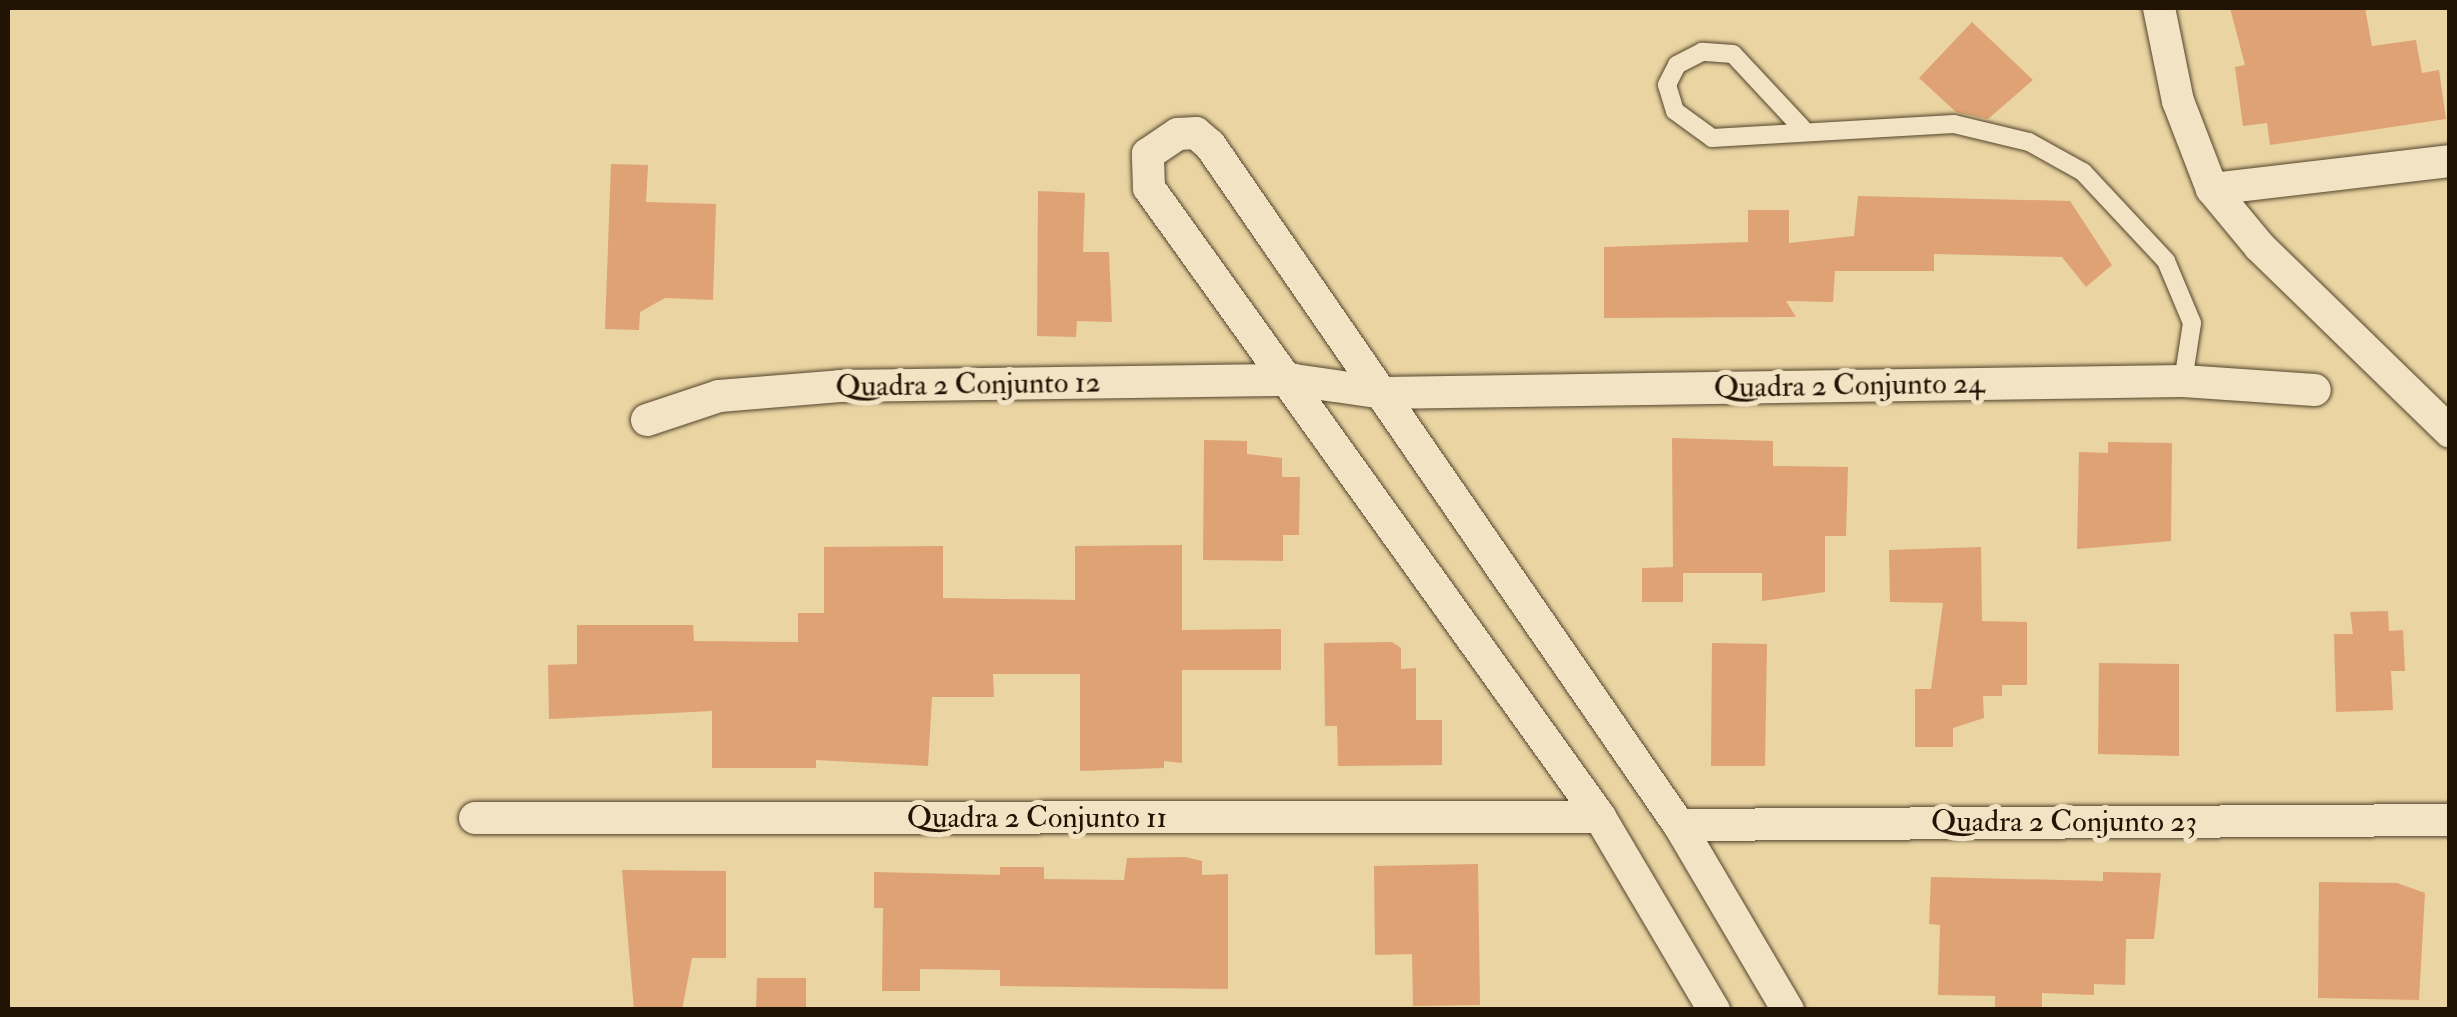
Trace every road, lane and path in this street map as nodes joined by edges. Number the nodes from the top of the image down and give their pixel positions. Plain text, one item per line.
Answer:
1 (2160, 8) edge
2 (1802, 128) junction
3 (2450, 161) edge
4 (2212, 188) junction
5 (1294, 380) junction
6 (2182, 381) junction
7 (2315, 390) dead end
8 (1384, 393) junction
9 (647, 420) dead end
10 (2450, 432) edge
11 (475, 818) dead end
12 (1600, 818) junction
13 (2450, 820) edge
14 (1679, 825) junction
15 (1714, 1010) edge
16 (1788, 1010) edge

1 - 4 street
2 - 2 lane
2 - 6 lane
3 - 4 street
4 - 10 street
5 - 8 street, Quadra 2 Conjunto 12
5 - 8 street
5 - 9 street, Quadra 2 Conjunto 12
5 - 12 street
6 - 7 street, Quadra 2 Conjunto 24
6 - 8 street, Quadra 2 Conjunto 24
8 - 14 street
11 - 12 street, Quadra 2 Conjunto 11
12 - 15 street
13 - 14 street, Quadra 2 Conjunto 23
14 - 16 street

